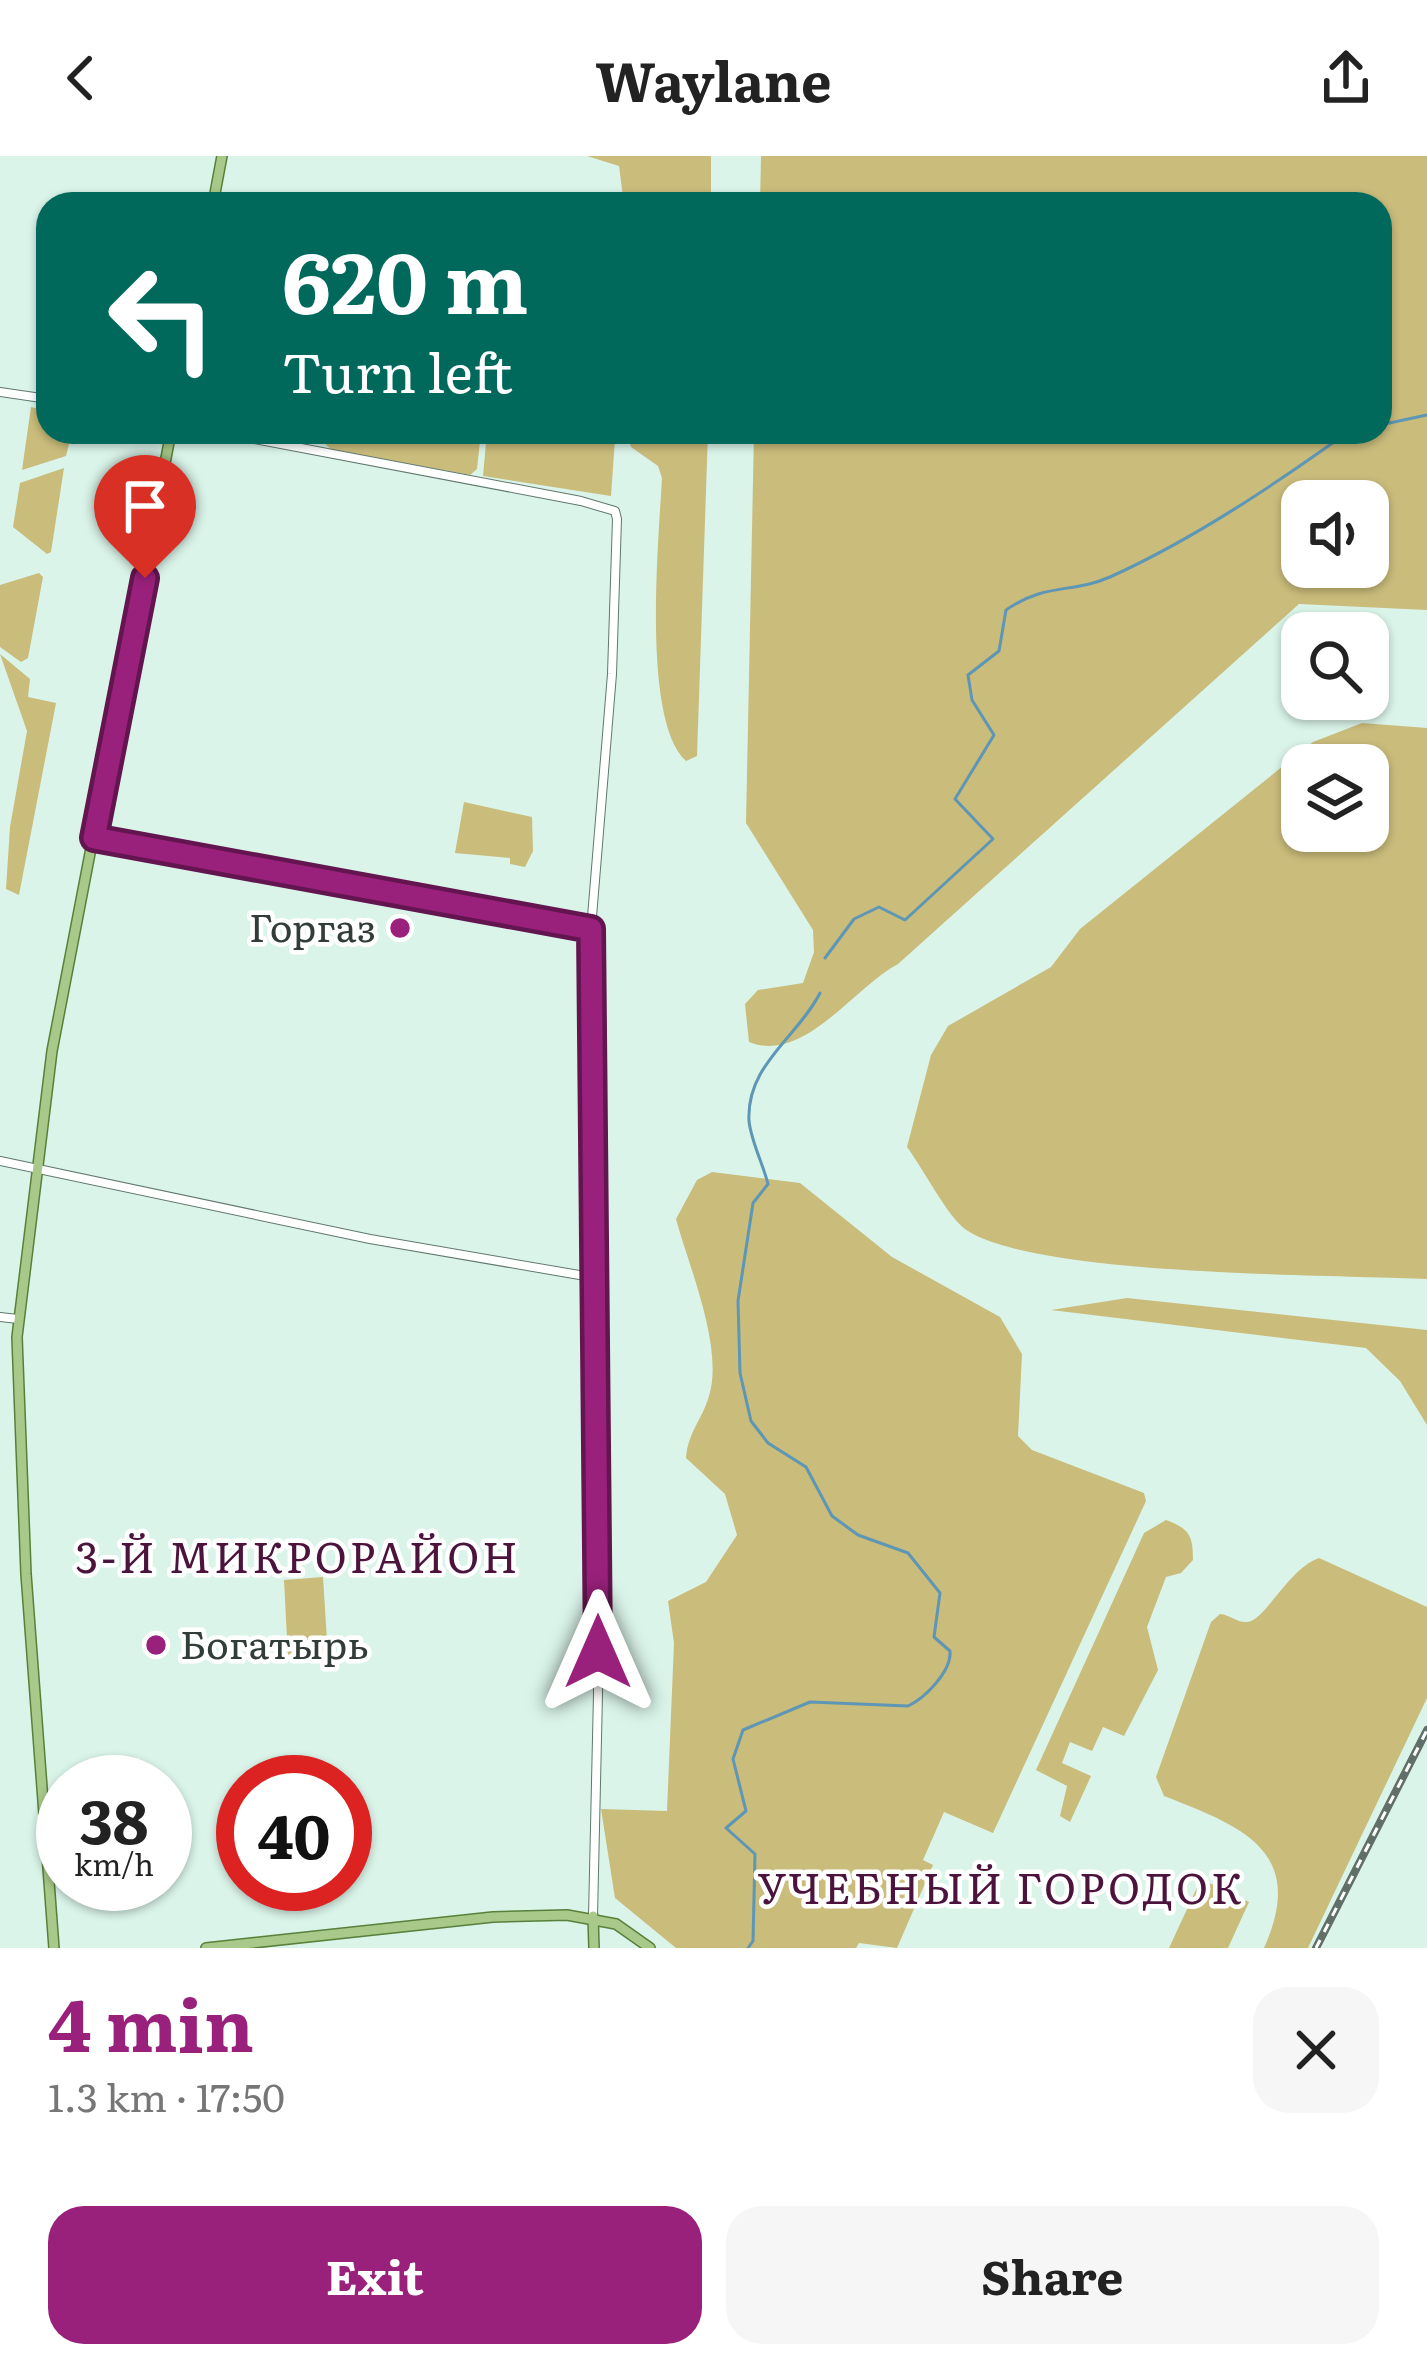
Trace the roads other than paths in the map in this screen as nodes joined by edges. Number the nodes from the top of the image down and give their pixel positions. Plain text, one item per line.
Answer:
1 (222, 156) edge
2 (215, 192) edge
3 (0, 392) edge
4 (36, 397) edge
5 (169, 444) edge
6 (277, 444) edge
7 (94, 838) junction
8 (591, 929) junction
9 (0, 1161) edge
10 (35, 1167) junction
11 (597, 1278) junction
12 (0, 1317) edge
13 (18, 1319) junction
14 (593, 1916) junction
15 (54, 1948) edge
16 (206, 1948) edge
17 (594, 1948) edge
18 (650, 1948) edge

1 - 2 main road
3 - 4 street
5 - 7 main road
6 - 8 street
7 - 8 street
7 - 10 main road
8 - 11 street
9 - 10 street
10 - 11 street
10 - 13 main road
11 - 14 street
12 - 13 street
13 - 15 main road
14 - 16 main road
14 - 17 main road
14 - 18 main road

